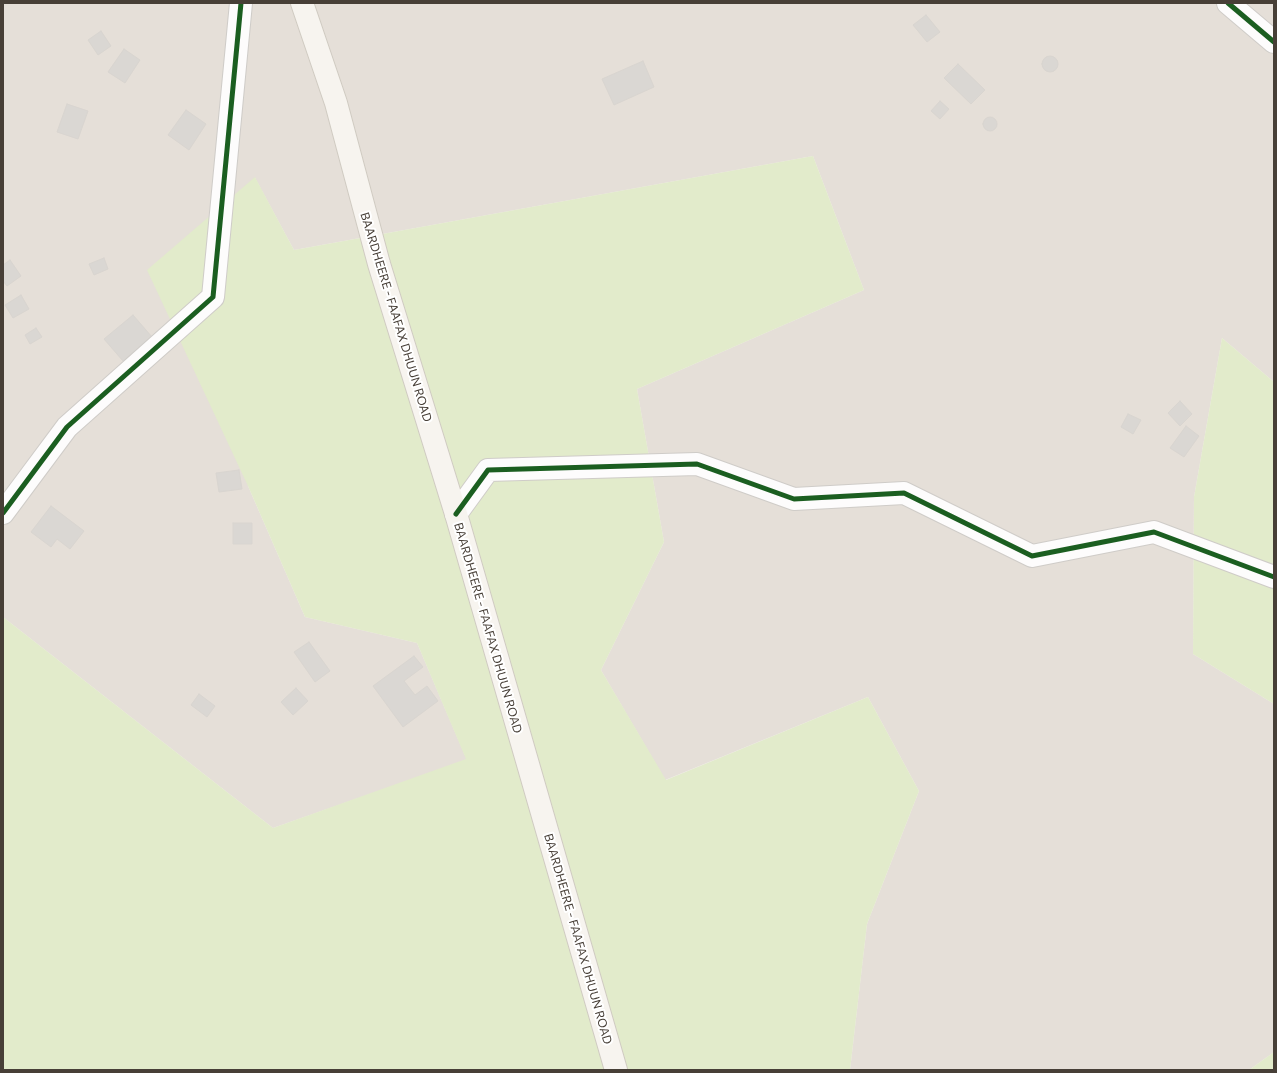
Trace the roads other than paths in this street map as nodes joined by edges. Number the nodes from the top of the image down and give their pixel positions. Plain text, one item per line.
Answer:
1 (241, 3) edge
2 (302, 3) edge
3 (1228, 3) edge
4 (1274, 42) edge
5 (3, 513) edge
6 (456, 514) junction
7 (1274, 577) edge
8 (616, 1070) edge

1 - 5 street
2 - 6 main road, BAARDHEERE - FAAFAX DHUUN ROAD
3 - 4 street
6 - 7 street
6 - 8 main road, BAARDHEERE - FAAFAX DHUUN ROAD

